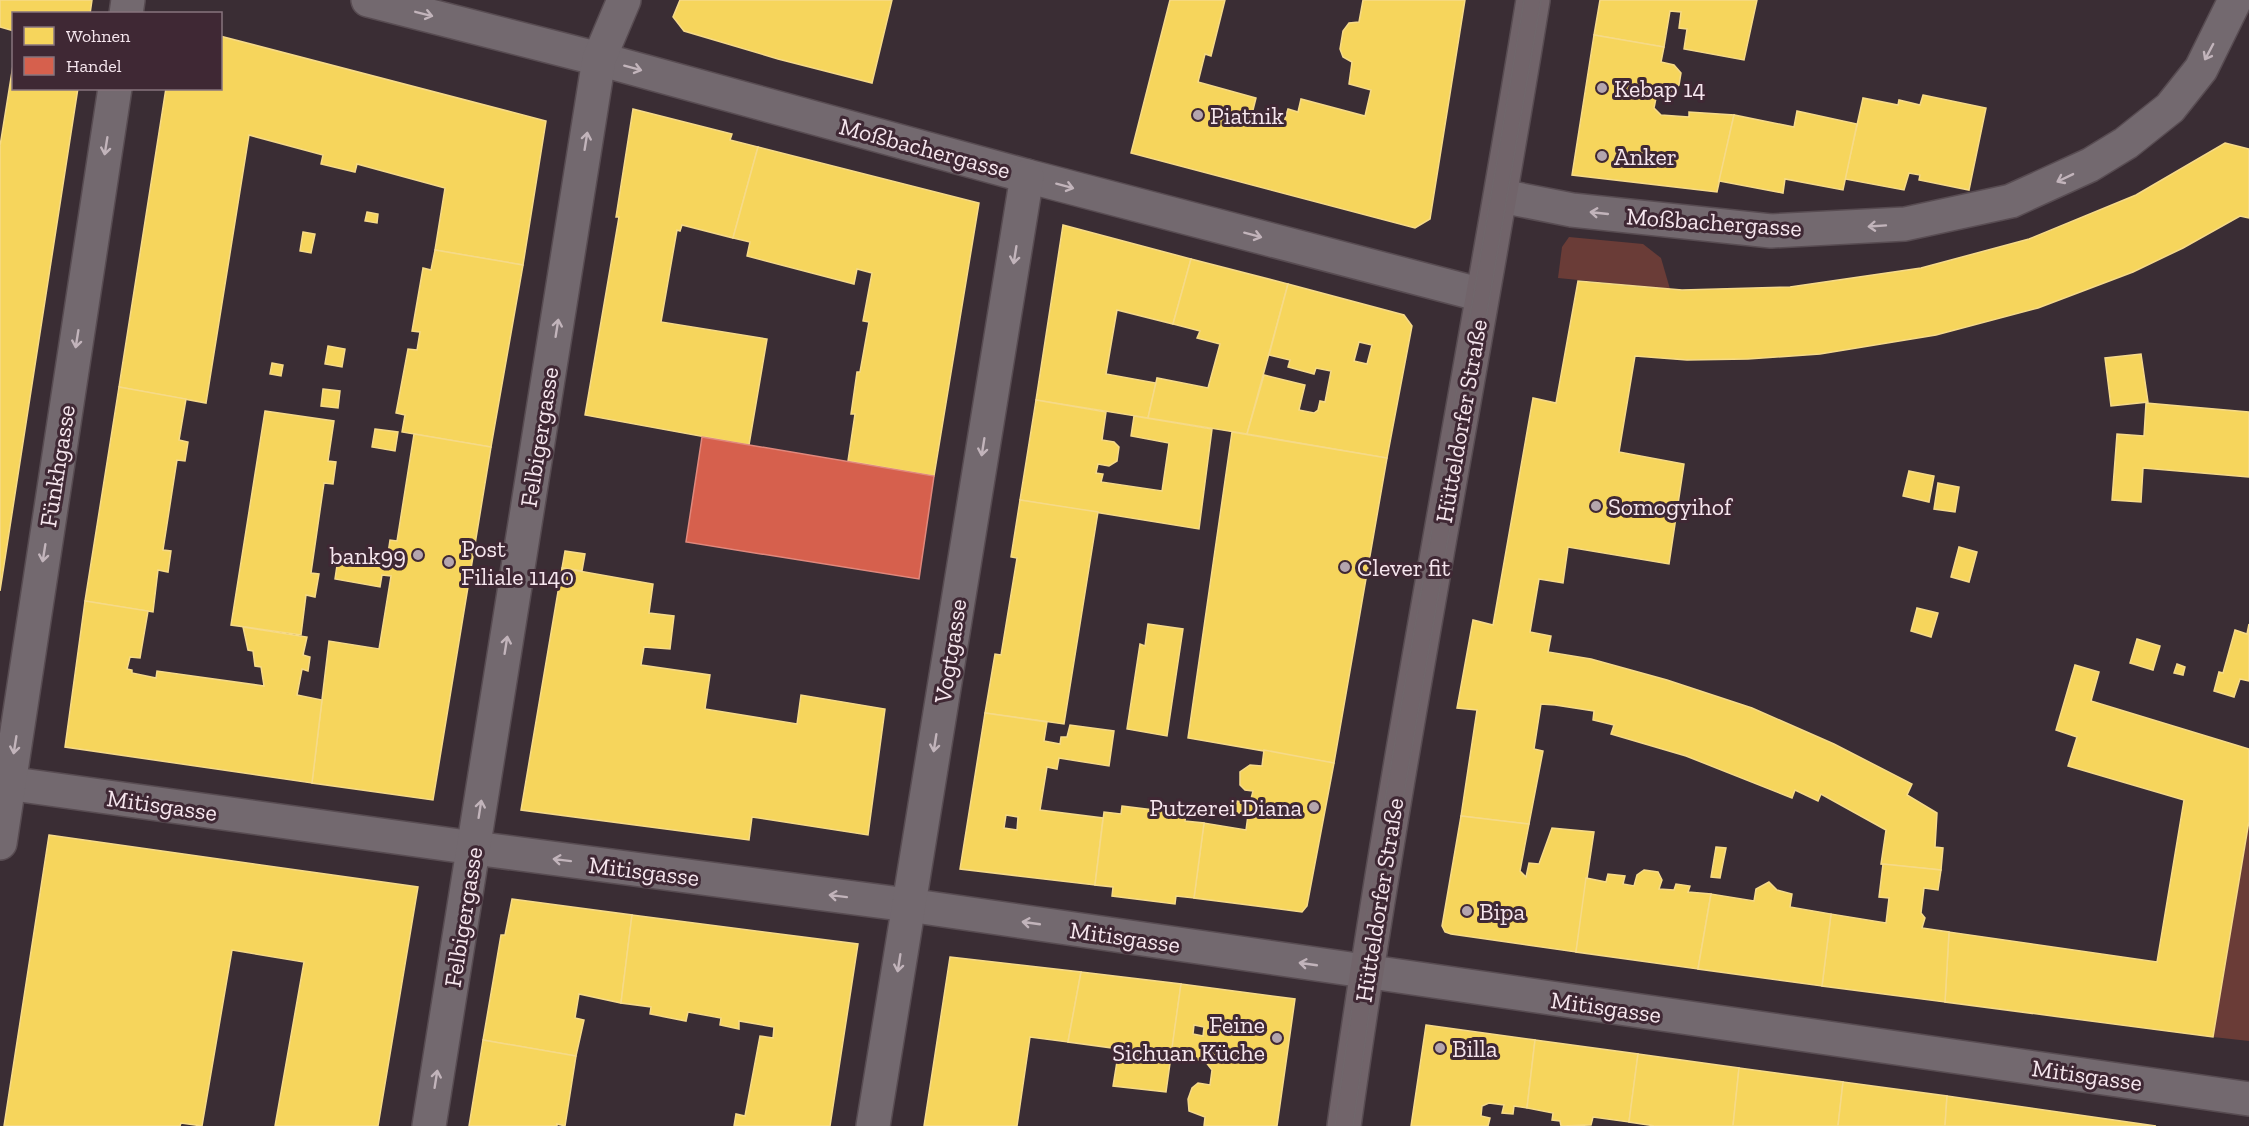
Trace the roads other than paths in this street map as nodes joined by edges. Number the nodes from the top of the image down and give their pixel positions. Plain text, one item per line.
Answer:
1 (368, 0) edge
2 (624, 0) edge
3 (1533, 0) edge
4 (2235, 0) edge
5 (599, 59) junction
6 (115, 90) edge
7 (1028, 176) junction
8 (1501, 196) junction
9 (1482, 295) junction
10 (5, 782) edge
11 (0, 843) edge
12 (474, 848) junction
13 (908, 905) junction
14 (1365, 972) junction
15 (2249, 1099) edge
16 (429, 1126) edge
17 (873, 1126) edge
18 (1344, 1126) edge

1 -> 5 street, Moßbachergasse
2 - 5 street, Felbigergasse
3 - 8 main road, Hütteldorfer Straße
4 -> 8 street, Moßbachergasse
5 -> 7 street, Moßbachergasse
12 -> 5 street, Felbigergasse
6 -> 10 street, Fünkhgasse
7 -> 9 street, Moßbachergasse
7 -> 13 street, Vogtgasse
8 - 9 main road, Hütteldorfer Straße
9 - 14 main road, Hütteldorfer Straße
10 - 11 street, Fünkhgasse
10 - 12 street, Mitisgasse
13 -> 12 street, Mitisgasse
16 -> 12 street, Felbigergasse
14 -> 13 street, Mitisgasse
13 -> 17 street, Vogtgasse
14 - 15 street, Mitisgasse
14 - 18 main road, Hütteldorfer Straße

